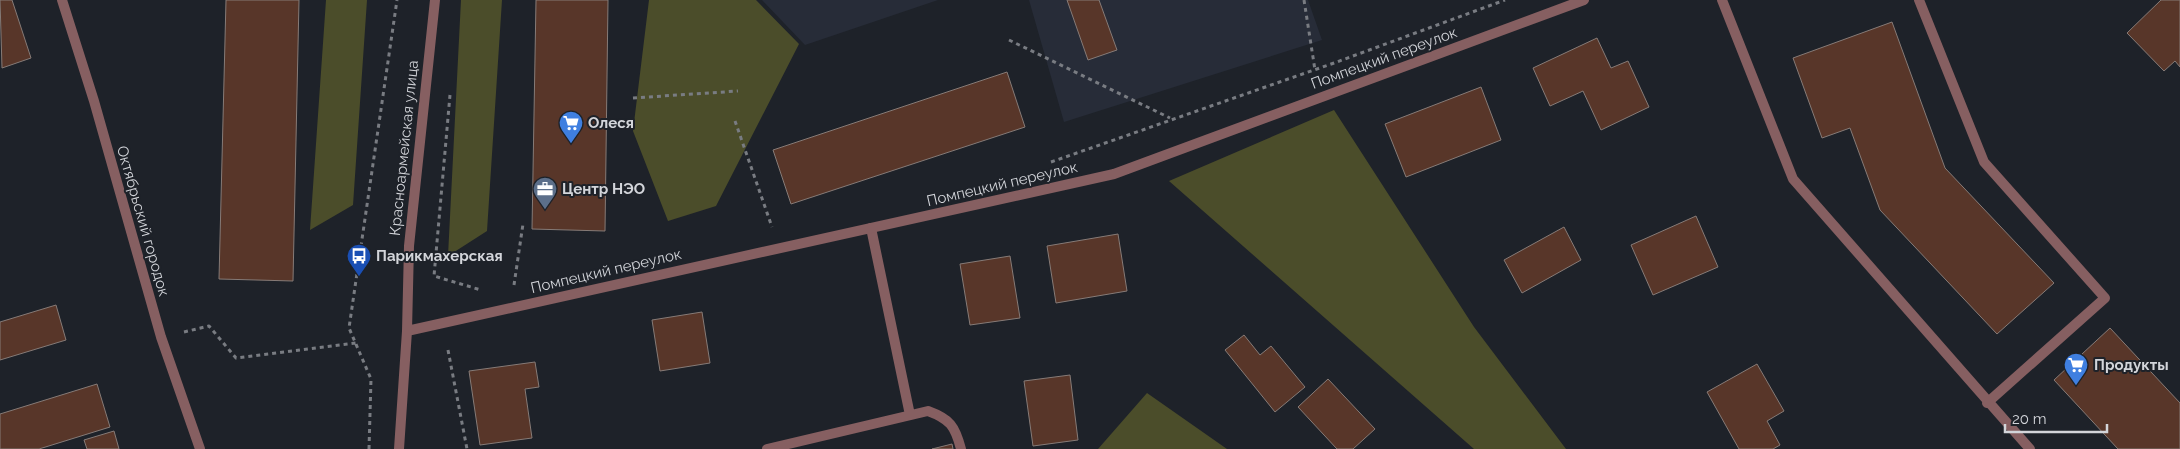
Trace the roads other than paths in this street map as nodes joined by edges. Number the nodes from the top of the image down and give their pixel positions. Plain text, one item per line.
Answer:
1 (62, 0) edge
2 (435, 0) edge
3 (1584, 0) edge
4 (1722, 0) edge
5 (1919, 0) edge
6 (871, 228) junction
7 (407, 331) junction
8 (1987, 403) junction
9 (910, 416) junction
10 (200, 449) edge
11 (399, 449) edge
12 (767, 449) edge
13 (960, 449) edge
14 (2030, 449) edge

1 - 10 street, Октябрьский городок
2 - 7 street, Красноармейская улица
3 - 6 street, Помпецкий переулок
4 - 8 street
5 - 8 street
6 - 7 street, Помпецкий переулок
6 - 9 street
7 - 11 street, Красноармейская улица
8 - 14 street
9 - 12 street
9 - 13 street

